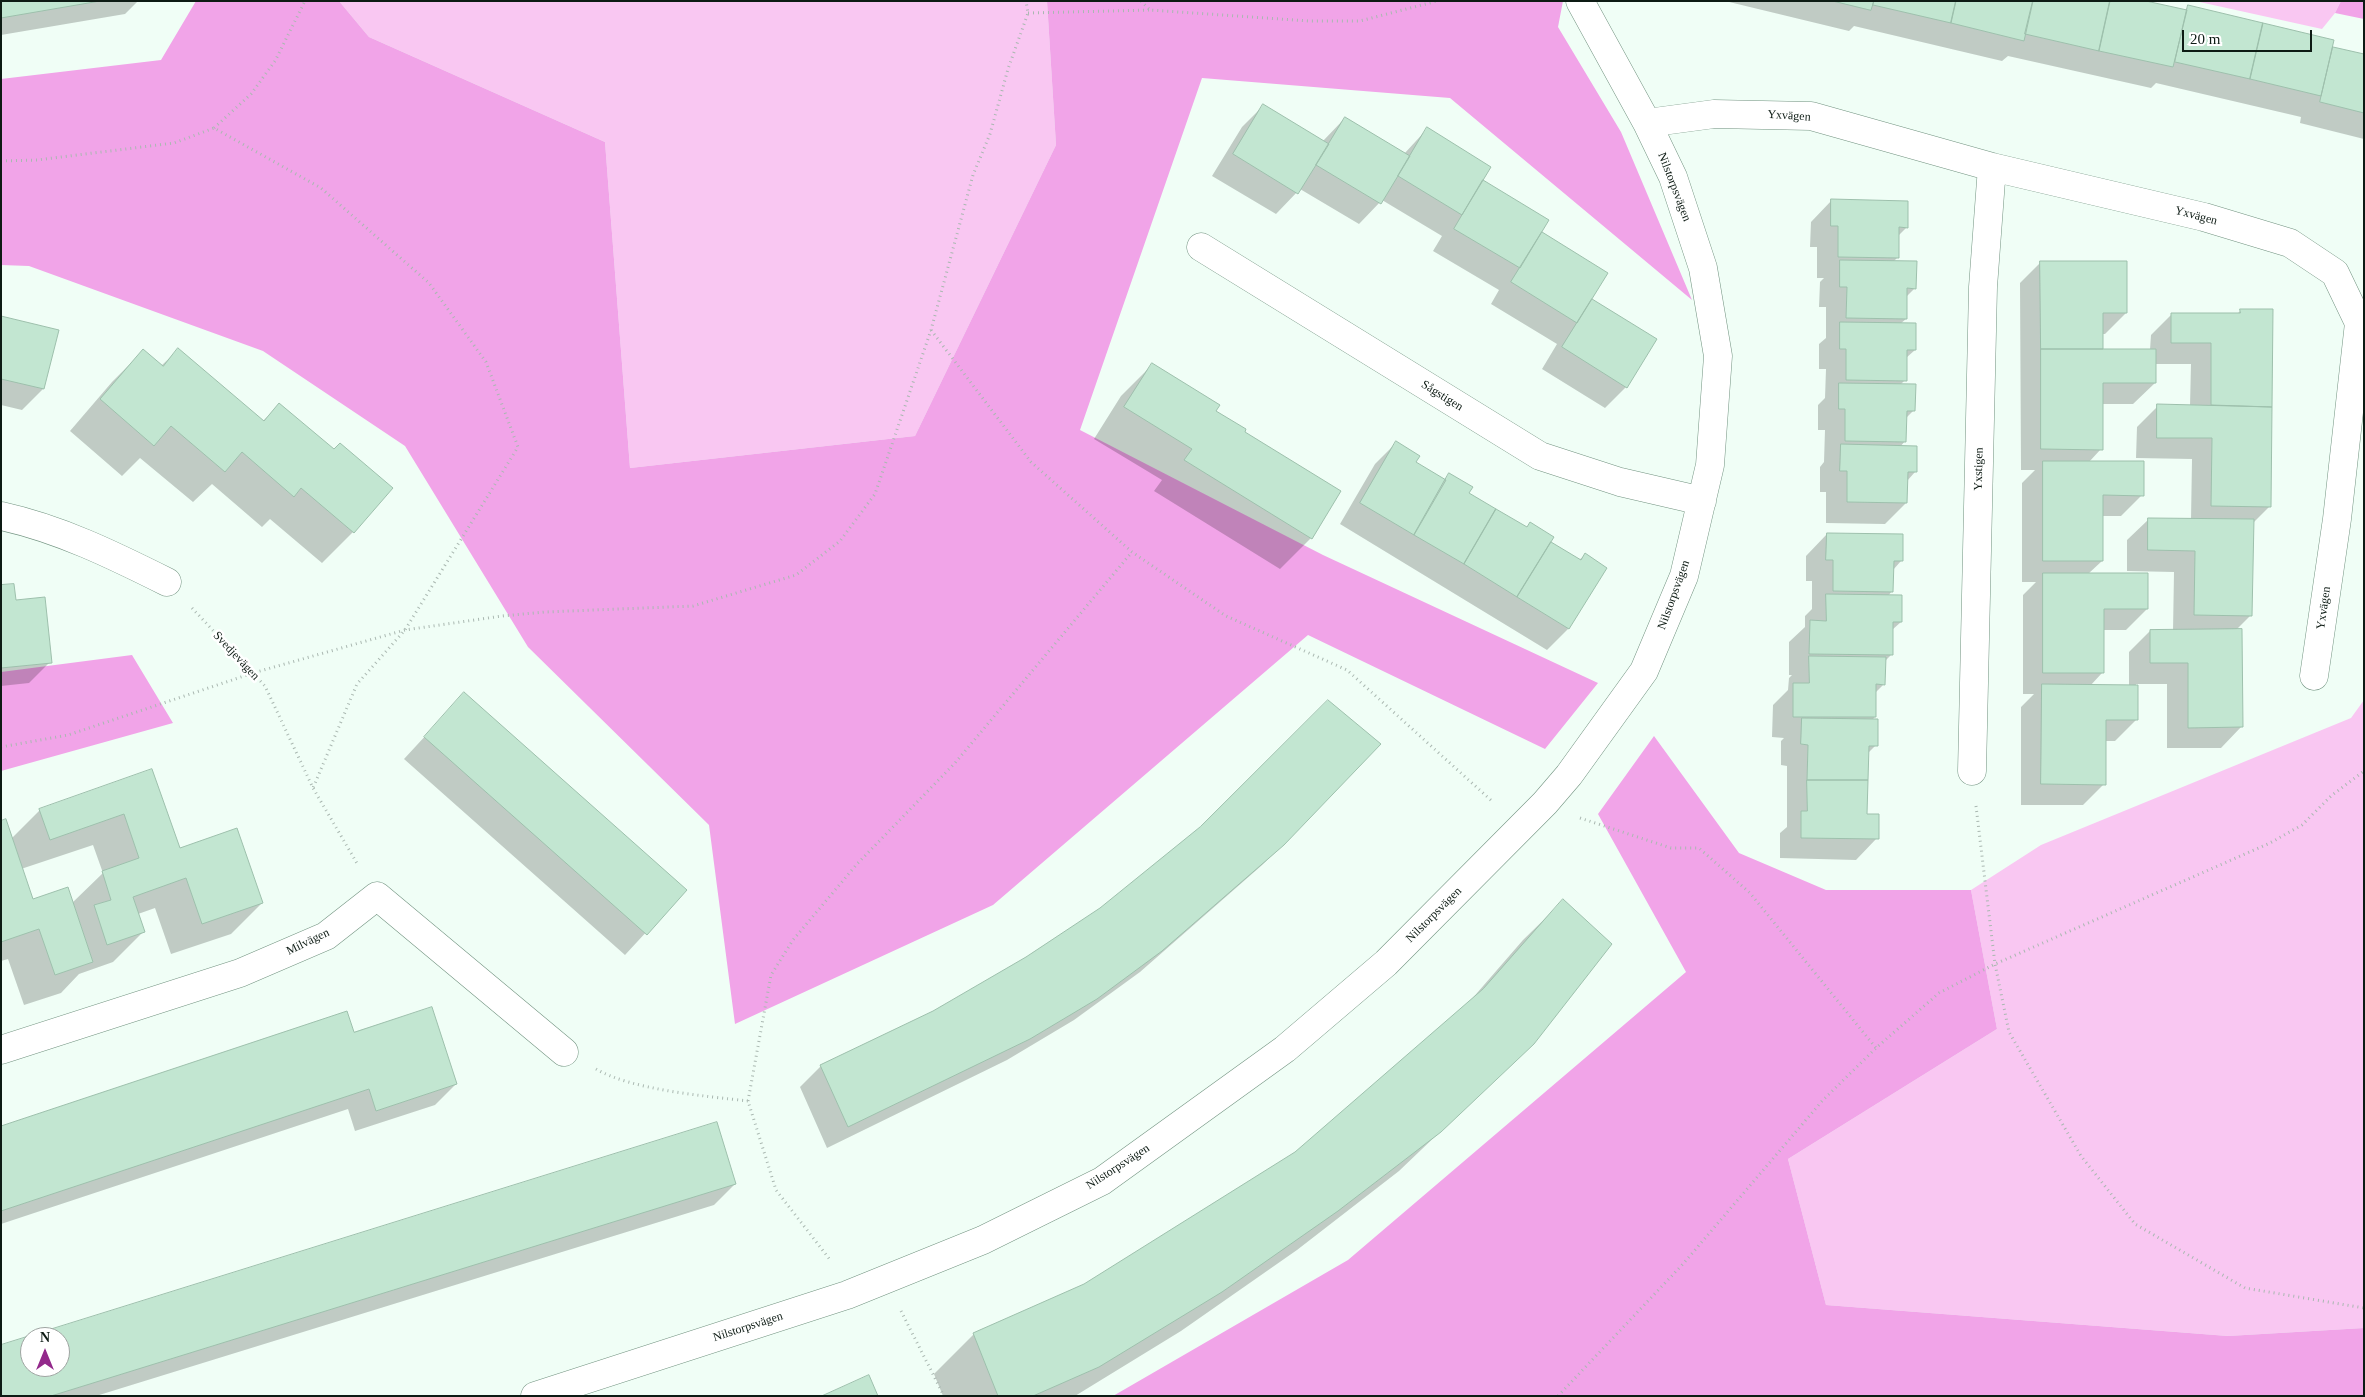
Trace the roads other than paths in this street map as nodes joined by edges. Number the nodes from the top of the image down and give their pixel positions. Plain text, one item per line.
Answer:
1 (1580, 1) edge
2 (1646, 123) junction
3 (1992, 166) junction
4 (1201, 247) dead end
5 (1702, 501) junction
6 (1, 516) edge
7 (167, 582) road end
8 (2314, 676) dead end
9 (1972, 771) road end
10 (1, 1050) edge
11 (564, 1052) road end
12 (535, 1396) edge

1 - 2 street, Nilstorpsvägen
2 - 3 street, Yxvägen
2 - 5 street, Nilstorpsvägen
3 - 8 street, Yxvägen
3 - 9 street, Yxstigen
4 - 5 street, Sågstigen
5 - 12 street, Nilstorpsvägen
6 - 7 street
10 - 11 street, Milvägen

